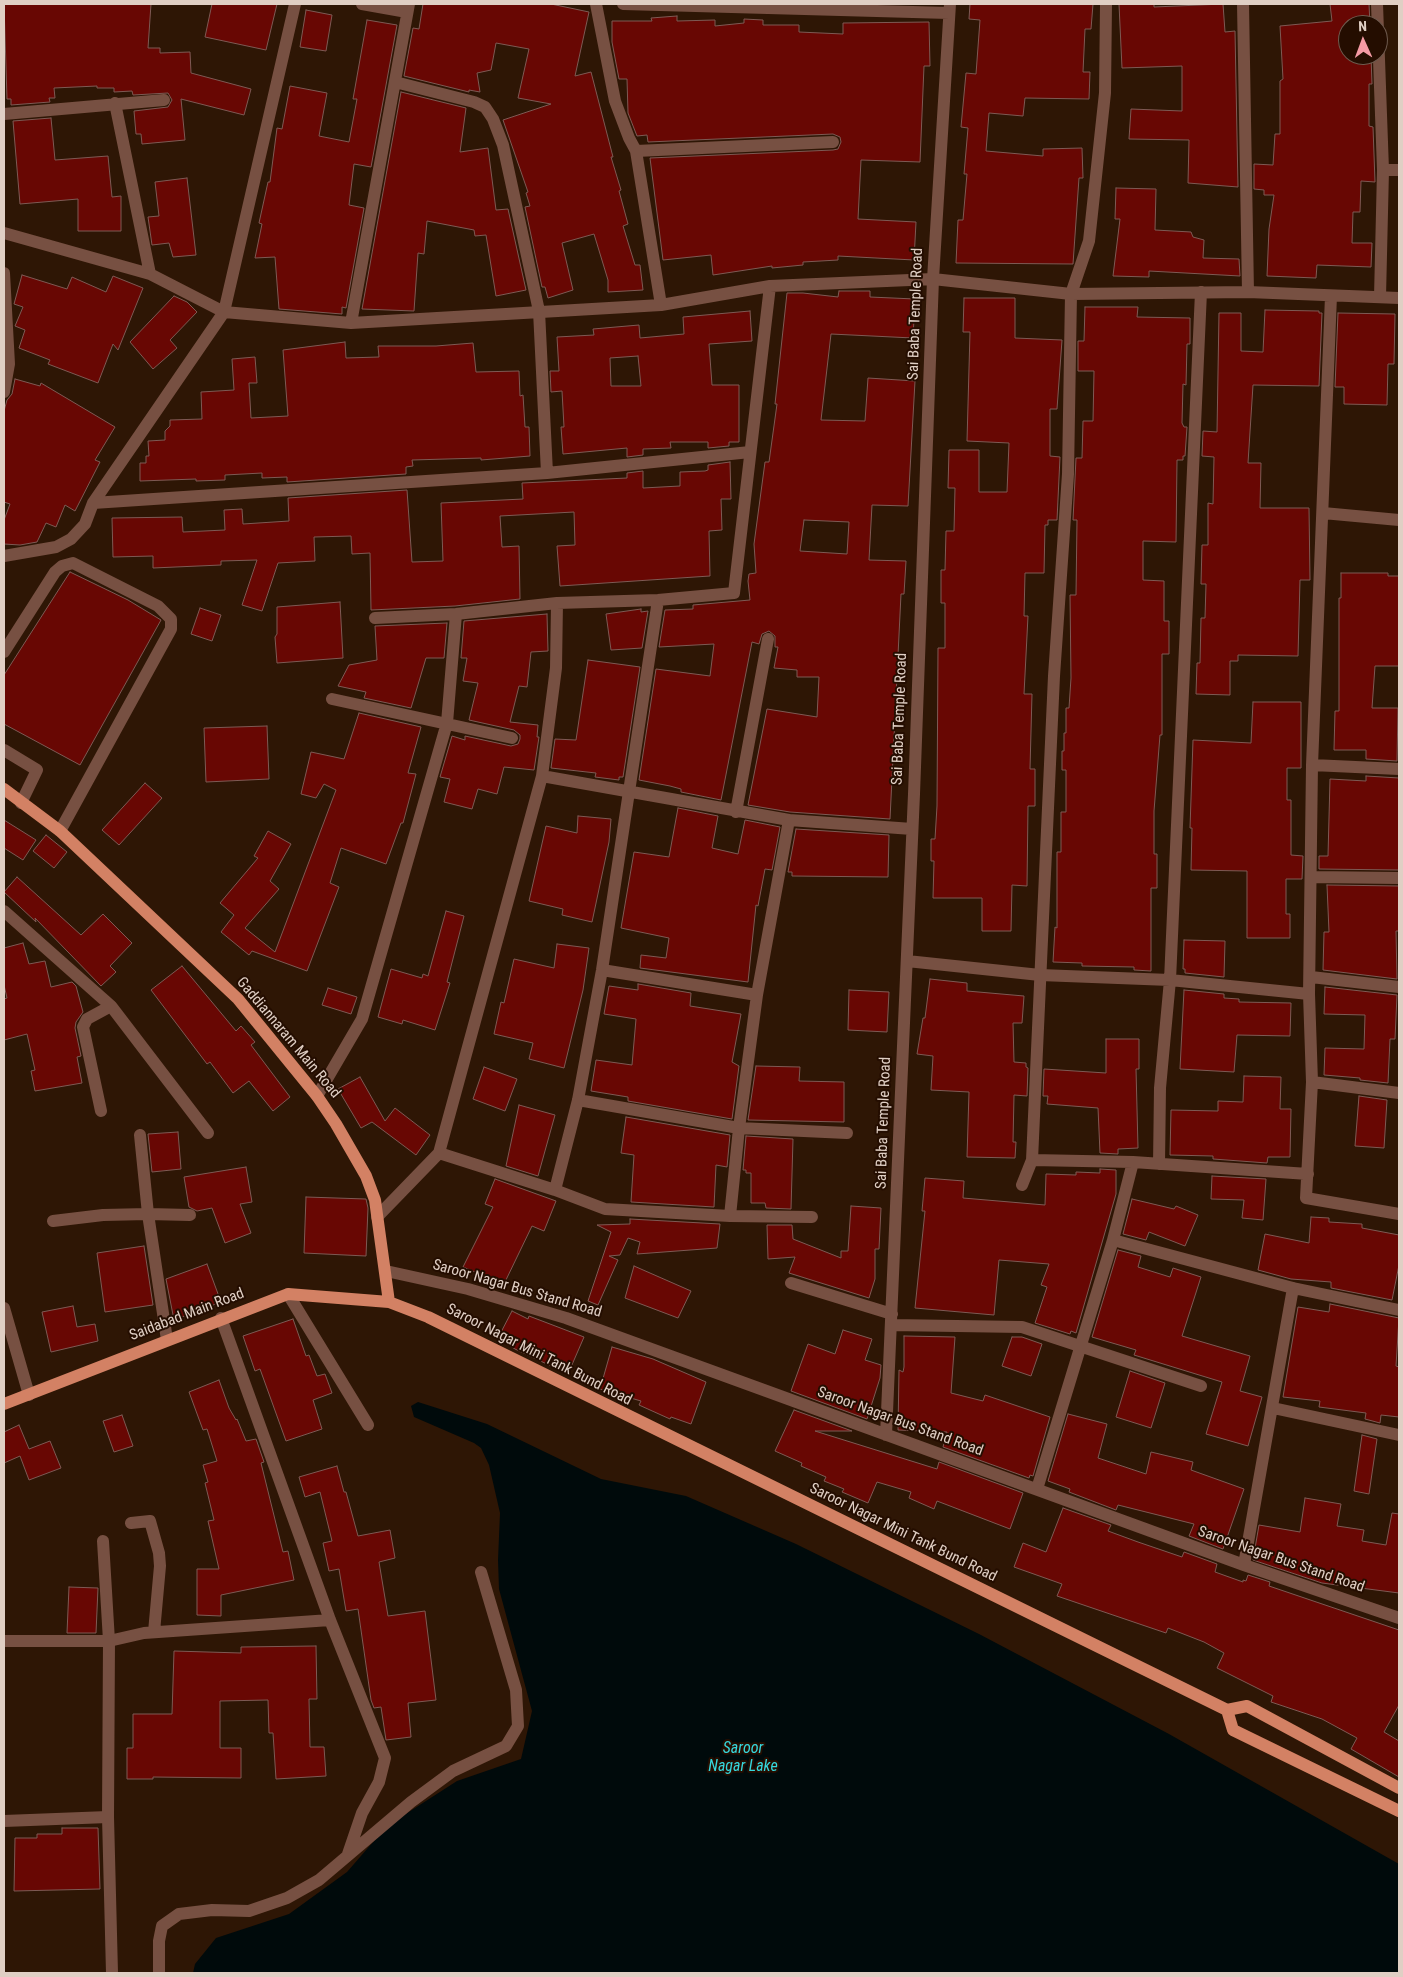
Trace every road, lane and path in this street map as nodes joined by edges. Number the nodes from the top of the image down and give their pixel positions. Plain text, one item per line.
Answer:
1 (295, 4) edge
2 (362, 4) edge
3 (596, 4) edge
4 (623, 4) edge
5 (1106, 4) edge
6 (1243, 4) edge
7 (1377, 4) edge
8 (724, 5) edge
9 (408, 8) edge
10 (950, 8) edge
11 (395, 82) junction
12 (164, 100) dead end
13 (115, 103) junction
14 (4, 114) edge
15 (832, 142) dead end
16 (636, 151) junction
17 (1383, 170) junction
18 (1399, 170) edge
19 (4, 233) edge
20 (4, 273) edge
21 (150, 274) junction
22 (933, 279) junction
23 (770, 286) junction
24 (1201, 292) junction
25 (1248, 292) junction
26 (1071, 294) junction
27 (1331, 296) junction
28 (1380, 297) junction
29 (1399, 298) edge
30 (661, 304) junction
31 (539, 311) junction
32 (224, 312) junction
33 (351, 323) junction
34 (4, 392) edge
35 (750, 452) junction
36 (547, 473) junction
37 (93, 503) junction
38 (1323, 513) junction
39 (1399, 520) edge
40 (4, 556) edge
41 (658, 600) junction
42 (557, 603) junction
43 (456, 614) junction
44 (375, 618) dead end
45 (768, 638) dead end
46 (4, 652) edge
47 (332, 699) dead end
48 (447, 724) junction
49 (512, 738) dead end
50 (4, 750) edge
51 (1312, 765) junction
52 (1399, 769) edge
53 (542, 776) junction
54 (4, 789) edge
55 (629, 792) junction
56 (22, 803) junction
57 (736, 812) junction
58 (789, 820) junction
59 (912, 829) junction
60 (60, 832) junction
61 (1312, 877) junction
62 (1399, 878) edge
63 (4, 911) edge
64 (907, 961) junction
65 (602, 970) junction
66 (1040, 975) junction
67 (1311, 977) junction
68 (1170, 980) junction
69 (1399, 987) edge
70 (1309, 994) junction
71 (757, 995) junction
72 (111, 1006) junction
73 (1312, 1082) junction
74 (1399, 1093) edge
75 (317, 1096) junction
76 (578, 1100) junction
77 (101, 1111) dead end
78 (739, 1128) junction
79 (208, 1133) dead end
80 (846, 1133) dead end
81 (140, 1135) dead end
82 (439, 1153) junction
83 (1032, 1160) junction
84 (1132, 1162) junction
85 (1159, 1164) junction
86 (1308, 1174) junction
87 (1022, 1185) dead end
88 (555, 1190) junction
89 (148, 1214) junction
90 (1399, 1214) edge
91 (190, 1215) dead end
92 (730, 1216) junction
93 (377, 1217) junction
94 (812, 1217) dead end
95 (53, 1221) dead end
96 (1113, 1240) junction
97 (386, 1271) junction
98 (791, 1283) dead end
99 (1293, 1288) junction
100 (288, 1294) junction
101 (389, 1302) junction
102 (4, 1308) edge
103 (1399, 1310) edge
104 (221, 1318) junction
105 (891, 1319) junction
106 (167, 1340) junction
107 (1080, 1346) junction
108 (1202, 1386) dead end
109 (28, 1395) junction
110 (4, 1404) edge
111 (1273, 1408) junction
112 (368, 1425) dead end
113 (886, 1435) junction
114 (1399, 1435) edge
115 (1037, 1489) junction
116 (131, 1523) dead end
117 (103, 1541) dead end
118 (1244, 1564) junction
119 (481, 1572) dead end
120 (1399, 1618) edge
121 (330, 1620) junction
122 (154, 1632) junction
123 (4, 1641) edge
124 (109, 1641) junction
125 (1227, 1710) junction
126 (1399, 1788) edge
127 (1399, 1811) edge
128 (108, 1817) junction
129 (4, 1821) edge
130 (348, 1855) junction
131 (112, 1973) edge
132 (159, 1973) edge

1 - 32 street
2 - 9 street
3 - 16 street
4 - 8 street
5 - 26 street
6 - 25 street
7 - 17 street
8 - 10 street
9 - 11 street
10 - 22 street, Sai Baba Temple Road
11 - 31 street
11 - 33 street
12 - 13 street
13 - 14 street
13 - 21 street
15 - 16 street
16 - 30 street
17 - 18 street
17 - 28 street
19 - 21 street
20 - 34 street
21 - 32 street
22 - 23 street
22 - 26 street
22 - 59 street, Sai Baba Temple Road
23 - 30 street
23 - 35 street
24 - 25 street
24 - 26 street
24 - 68 street
25 - 27 street
26 - 66 street
27 - 28 street
27 - 38 street
28 - 29 street
30 - 31 street
31 - 33 street
31 - 36 street
32 - 33 street
32 - 37 street
35 - 36 street
35 - 41 street
36 - 37 street
37 - 40 street
38 - 39 street
38 - 51 street
41 - 42 street
41 - 55 street
42 - 43 street
42 - 53 street
43 - 44 street
43 - 48 street
45 - 57 street
46 - 60 street
47 - 48 street
48 - 49 street
48 - 75 street
50 - 56 street
51 - 52 street
51 - 61 street
53 - 55 street
53 - 82 street
54 - 56 main road, Gaddiannaram Main Road
55 - 57 street
55 - 65 street
56 - 60 main road, Gaddiannaram Main Road
57 - 58 street
58 - 59 street
58 - 71 street
59 - 64 street, Sai Baba Temple Road
60 - 75 main road, Gaddiannaram Main Road
61 - 62 street
61 - 67 street
63 - 72 street
64 - 66 street
64 - 105 street, Sai Baba Temple Road
65 - 71 street
65 - 76 street
66 - 68 street
66 - 83 street
67 - 69 street
67 - 70 street
68 - 70 street
68 - 85 street
70 - 73 street
71 - 78 street
72 - 77 street
72 - 79 street
73 - 74 street
73 - 86 street
75 - 93 main road, Gaddiannaram Main Road
76 - 78 street
76 - 88 street
78 - 80 street
78 - 92 street
81 - 89 street
82 - 88 street
82 - 93 street
83 - 84 street
83 - 87 street
84 - 85 street
84 - 96 street
85 - 86 street
86 - 90 street
88 - 92 street
89 - 91 street
89 - 95 street
89 - 106 street
92 - 94 street
93 - 97 main road, Gaddiannaram Main Road
96 - 99 street
96 - 107 street
97 - 101 main road, Gaddiannaram Main Road
97 - 113 street, Saroor Nagar Bus Stand Road
98 - 105 street
99 - 103 street
99 - 111 street
100 - 101 main road, Saidabad Main Road
100 - 104 main road, Saidabad Main Road
100 - 112 street
101 - 125 main road, Saroor Nagar Mini Tank Bund Road
102 - 109 street
104 - 106 main road, Saidabad Main Road
104 - 121 street
105 - 107 street
105 - 113 street, Sai Baba Temple Road
106 - 109 main road, Saidabad Main Road
107 - 108 street
107 - 115 street
109 - 110 main road, Saidabad Main Road
111 - 114 street
111 - 118 street
113 - 115 street, Saroor Nagar Bus Stand Road
115 - 118 street, Saroor Nagar Bus Stand Road
116 - 122 street
117 - 124 street
118 - 120 street, Saroor Nagar Bus Stand Road
119 - 130 street
121 - 122 street
121 - 130 street
122 - 124 street
123 - 124 street
124 - 128 street
125 - 126 main road, Saroor Nagar Mini Tank Bund Road
125 - 127 main road
128 - 129 street
128 - 131 street
130 - 132 street

